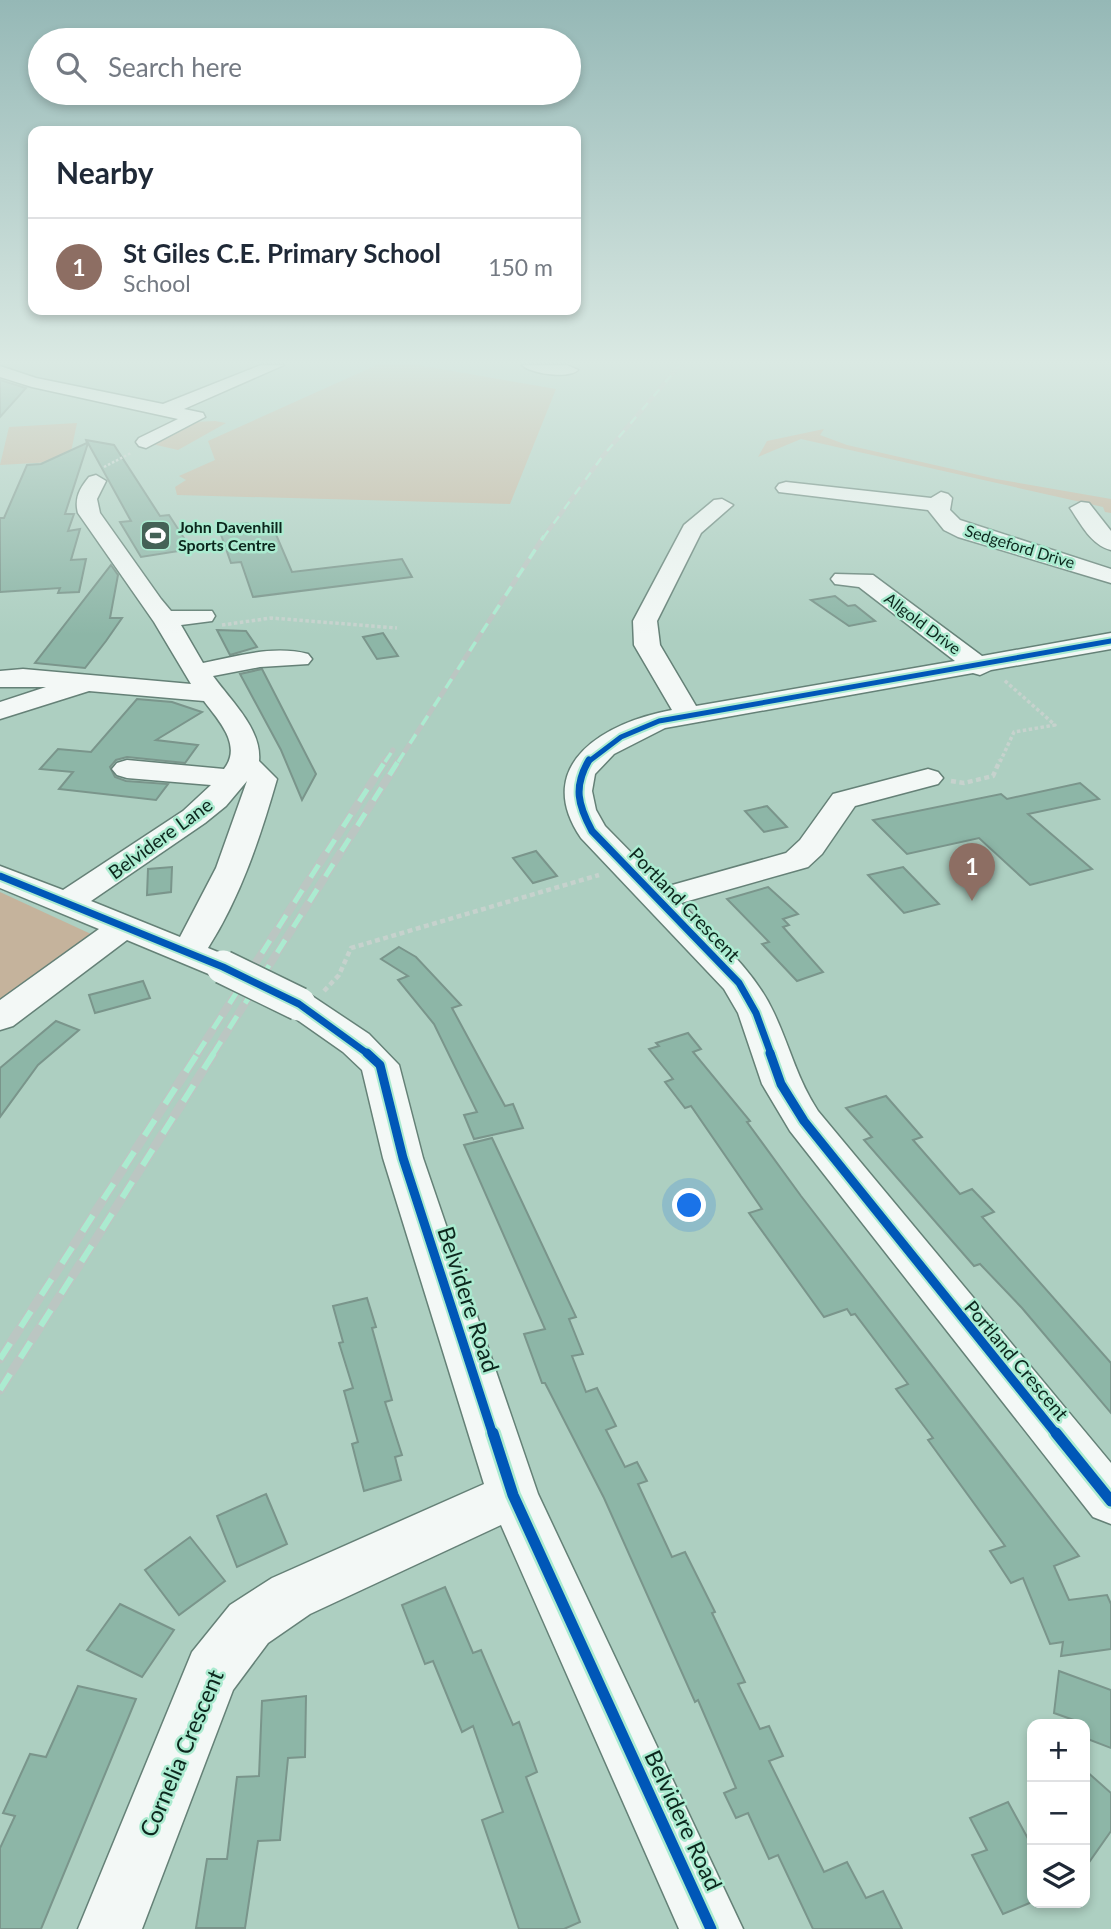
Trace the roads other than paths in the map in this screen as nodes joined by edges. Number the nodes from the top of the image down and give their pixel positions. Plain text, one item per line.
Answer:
1 (96, 481) road end
2 (786, 488) dead end
3 (1081, 508) dead end
4 (720, 511) dead end
5 (1111, 544) edge
6 (1077, 564) junction
7 (1111, 576) edge
8 (861, 577) dead end
9 (203, 616) dead end
10 (170, 626) junction
11 (1111, 641) edge
12 (299, 659) dead end
13 (984, 666) junction
14 (0, 679) edge
15 (87, 683) junction
16 (204, 683) junction
17 (0, 711) edge
18 (688, 715) junction
19 (127, 769) dead end
20 (238, 771) junction
21 (928, 778) road end
22 (194, 817) junction
23 (249, 822) junction
24 (0, 876) edge
25 (659, 899) junction
26 (66, 903) junction
27 (125, 926) junction
28 (188, 952) junction
29 (0, 1018) edge
30 (513, 1495) junction
31 (1111, 1501) edge
32 (110, 1929) edge
33 (711, 1929) edge

1 - 10 street
2 - 6 street, Sedgeford Drive
3 - 5 street
4 - 18 street
5 - 6 street
6 - 7 street, Sedgeford Drive
8 - 13 street, Allgold Drive
9 - 10 street
10 - 16 street
11 - 13 street, Portland Crescent
12 - 16 street
13 - 18 street, Portland Crescent
14 - 15 street
15 - 16 street
15 - 17 street
16 - 20 street
18 - 25 street, Portland Crescent
19 - 20 street
20 - 22 street, Belvidere Lane
20 - 23 street
21 - 25 street
22 - 23 street
22 - 26 street, Belvidere Lane
23 - 28 street
24 - 26 street, Belvidere Road
25 - 31 street, Portland Crescent
26 - 27 street, Belvidere Road
27 - 28 street, Belvidere Road
27 - 29 street
28 - 30 street, Belvidere Road, bridge
30 - 32 street, Cornelia Crescent
30 - 33 street, Belvidere Road

